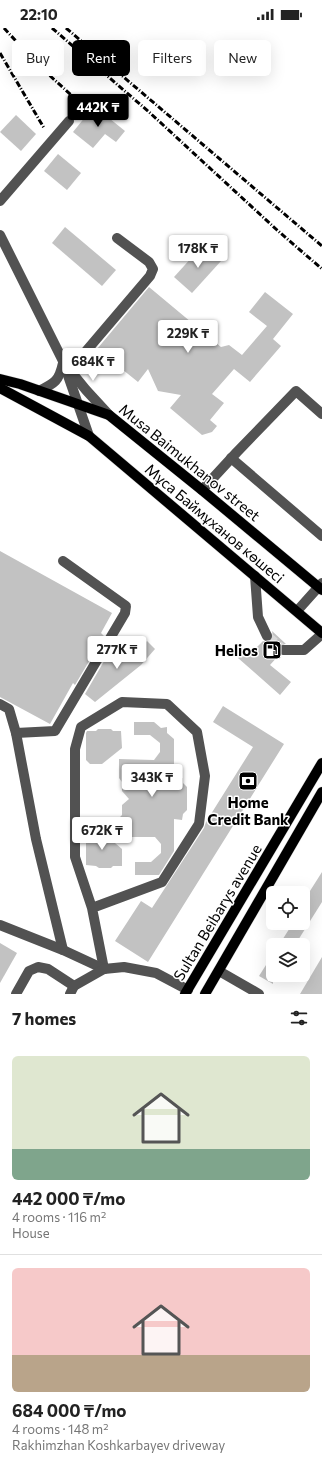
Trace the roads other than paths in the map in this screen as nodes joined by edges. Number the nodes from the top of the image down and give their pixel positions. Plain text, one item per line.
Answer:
1 (69, 121) dead end
2 (0, 201) edge
3 (0, 235) edge
4 (118, 238) dead end
5 (63, 361) junction
6 (70, 370) junction
7 (0, 379) edge
8 (0, 388) edge
9 (39, 391) junction
10 (77, 404) junction
11 (322, 414) edge
12 (109, 415) junction
13 (89, 436) junction
14 (231, 458) junction
15 (202, 490) junction
16 (322, 536) edge
17 (63, 561) dead end
18 (256, 576) junction
19 (321, 586) edge
20 (297, 612) junction
21 (322, 633) edge
22 (267, 636) tunnel mouth
23 (283, 650) tunnel mouth
24 (0, 704) edge
25 (16, 733) junction
26 (322, 763) edge
27 (322, 792) edge
28 (92, 908) junction
29 (0, 925) edge
30 (63, 950) junction
31 (104, 969) junction
32 (219, 971) junction
33 (72, 990) edge
34 (187, 992) edge
35 (16, 994) edge
36 (205, 994) edge
37 (259, 994) edge

1 - 2 street
3 - 5 street
4 - 6 street
5 - 6 street
5 - 9 street
5 - 10 street
6 - 12 street
7 - 9 main road, Musa Baimukhanov street
8 - 13 main road
9 - 10 main road, Musa Baimukhanov street
10 - 12 main road, Musa Baimukhanov street
10 - 13 street
11 - 14 street
12 - 15 main road, Musa Baimukhanov street
13 - 18 main road, Мұса Баймұханов көшесі
14 - 15 street
14 - 16 street
15 - 19 main road, Musa Baimukhanov street
17 - 25 street
18 - 20 main road, Мұса Баймұханов көшесі
18 - 22 street
19 - 20 street
20 - 21 main road, Мұса Баймұханов көшесі
21 - 23 street
24 - 25 street
25 - 30 street
26 - 34 main road, Sultan Beibarys avenue
27 - 32 main road, Sultan Beibarys avenue
28 - 28 street
28 - 31 street
29 - 30 street
30 - 31 street
31 - 33 street
31 - 34 street
32 - 36 main road, Sultan Beibarys avenue
32 - 37 street
33 - 35 street

